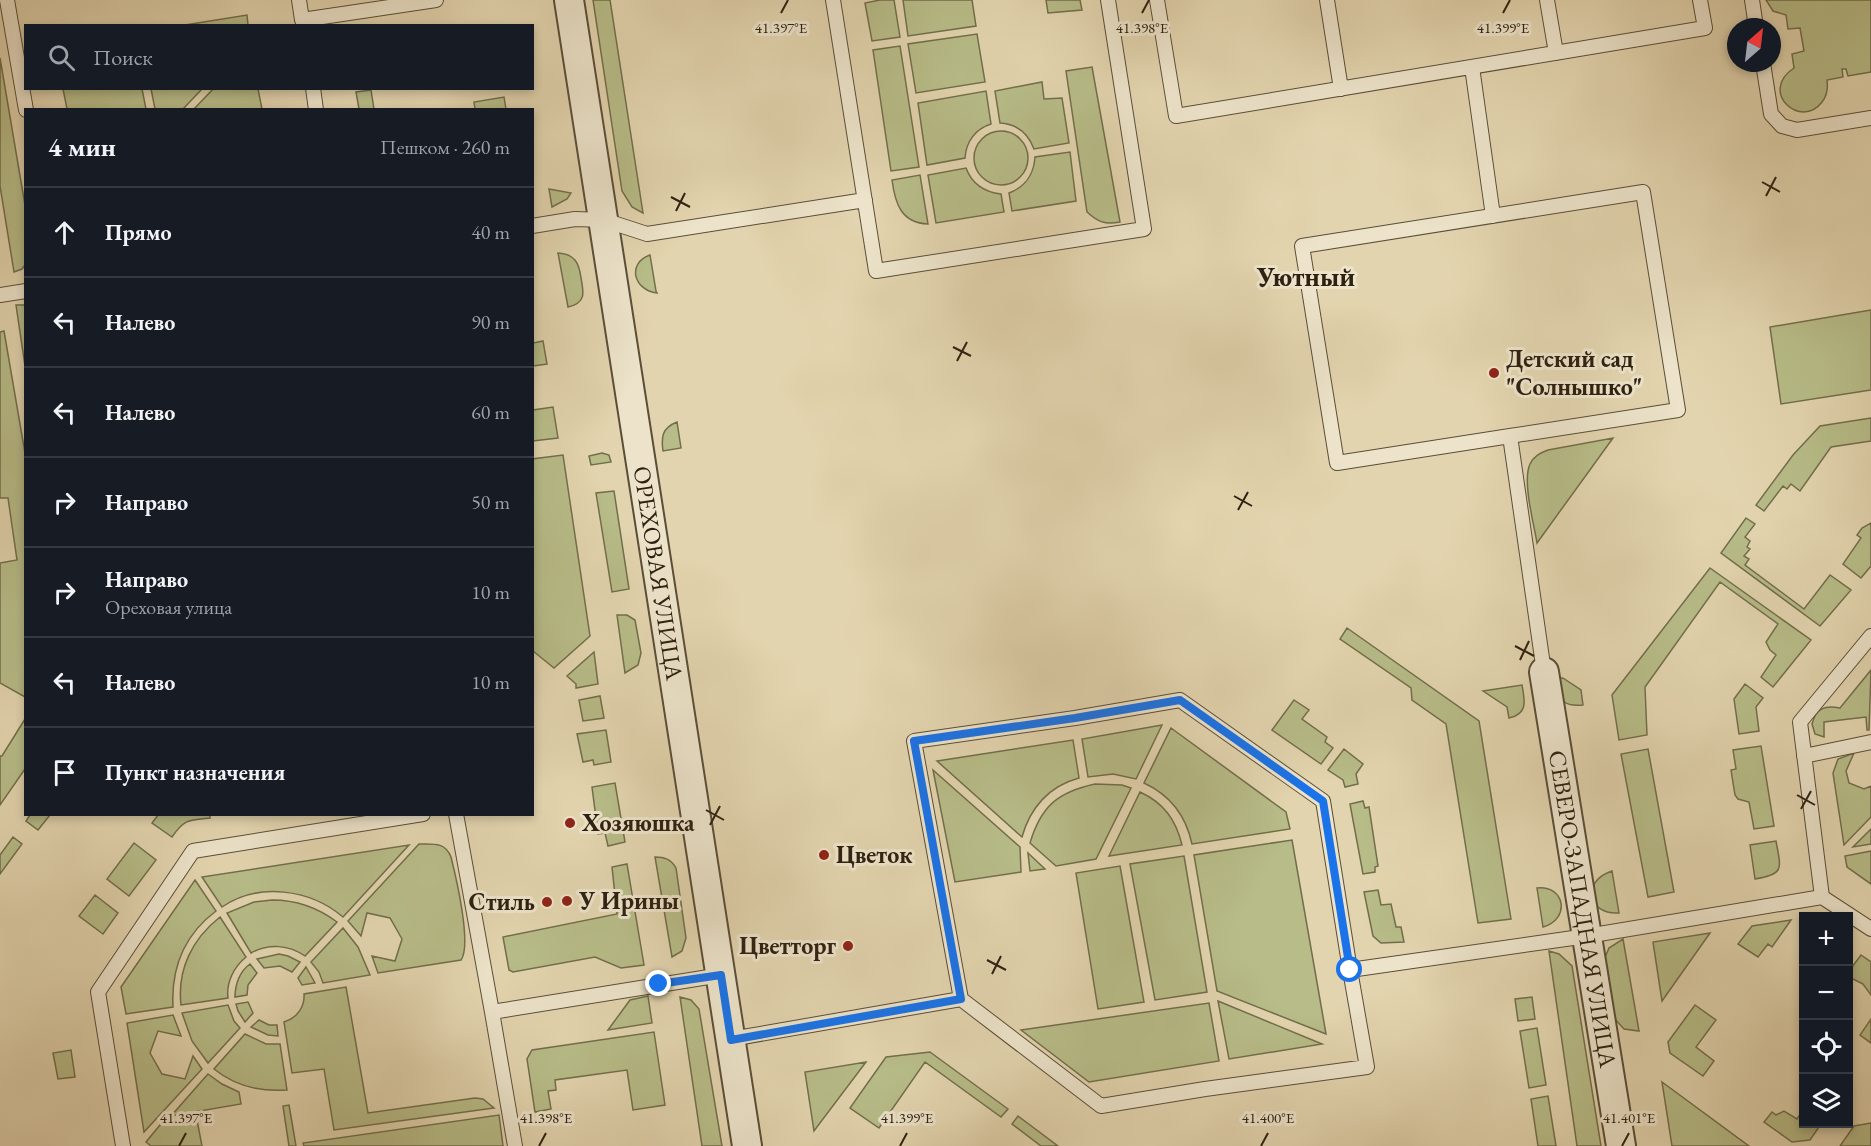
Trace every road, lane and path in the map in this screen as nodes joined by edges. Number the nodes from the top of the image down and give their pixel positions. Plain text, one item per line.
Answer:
1 (7, 0) edge
2 (12, 0) edge
3 (298, 0) edge
4 (436, 0) edge
5 (569, 0) edge
6 (833, 0) edge
7 (1108, 0) edge
8 (1158, 0) edge
9 (1327, 0) edge
10 (1547, 0) edge
11 (1700, 0) edge
12 (1752, 0) edge
13 (1755, 18) edge
14 (303, 23) edge
15 (1556, 53) junction
16 (1472, 67) junction
17 (1764, 72) edge
18 (1341, 89) junction
19 (313, 90) edge
20 (26, 108) edge
21 (316, 108) edge
22 (1871, 118) edge
23 (865, 200) junction
24 (1493, 216) junction
25 (603, 220) junction
26 (534, 226) edge
27 (24, 291) edge
28 (0, 295) edge
29 (1510, 436) junction
30 (1871, 636) edge
31 (1544, 672) joint
32 (1871, 742) edge
33 (1804, 756) junction
34 (411, 816) edge
35 (456, 816) edge
36 (1822, 897) junction
37 (1871, 929) edge
38 (1587, 936) junction
39 (1350, 970) junction
40 (721, 975) junction
41 (961, 999) junction
42 (492, 1012) junction
43 (731, 1040) junction
44 (123, 1146) edge
45 (515, 1146) edge
46 (747, 1146) edge
47 (1621, 1146) edge

1 - 2 lane
1 - 20 lane
3 - 14 lane
4 - 14 lane
5 - 25 street, ОРЕХОВАЯ УЛИЦА
6 - 23 lane
7 - 23 lane
8 - 18 lane
9 - 18 lane
10 - 15 lane
11 - 15 lane
12 - 13 lane
15 - 16 lane
16 - 18 lane
16 - 24 lane
17 - 22 lane
19 - 21 lane
23 - 25 lane
24 - 29 lane
24 - 29 lane
25 - 26 lane
25 - 40 street, ОРЕХОВАЯ УЛИЦА
27 - 28 lane
29 - 31 lane
30 - 33 lane
31 - 38 street, СЕВЕРО-ЗАПАДНАЯ УЛИЦА
32 - 33 lane
33 - 36 lane
34 - 44 lane
35 - 42 lane
36 - 37 lane
36 - 38 lane
38 - 39 lane
38 - 47 street, СЕВЕРО-ЗАПАДНАЯ УЛИЦА
39 - 41 lane
39 - 41 lane
40 - 42 lane
40 - 43 street, ОРЕХОВАЯ УЛИЦА
41 - 43 lane
42 - 45 lane
43 - 46 street, ОРЕХОВАЯ УЛИЦА

